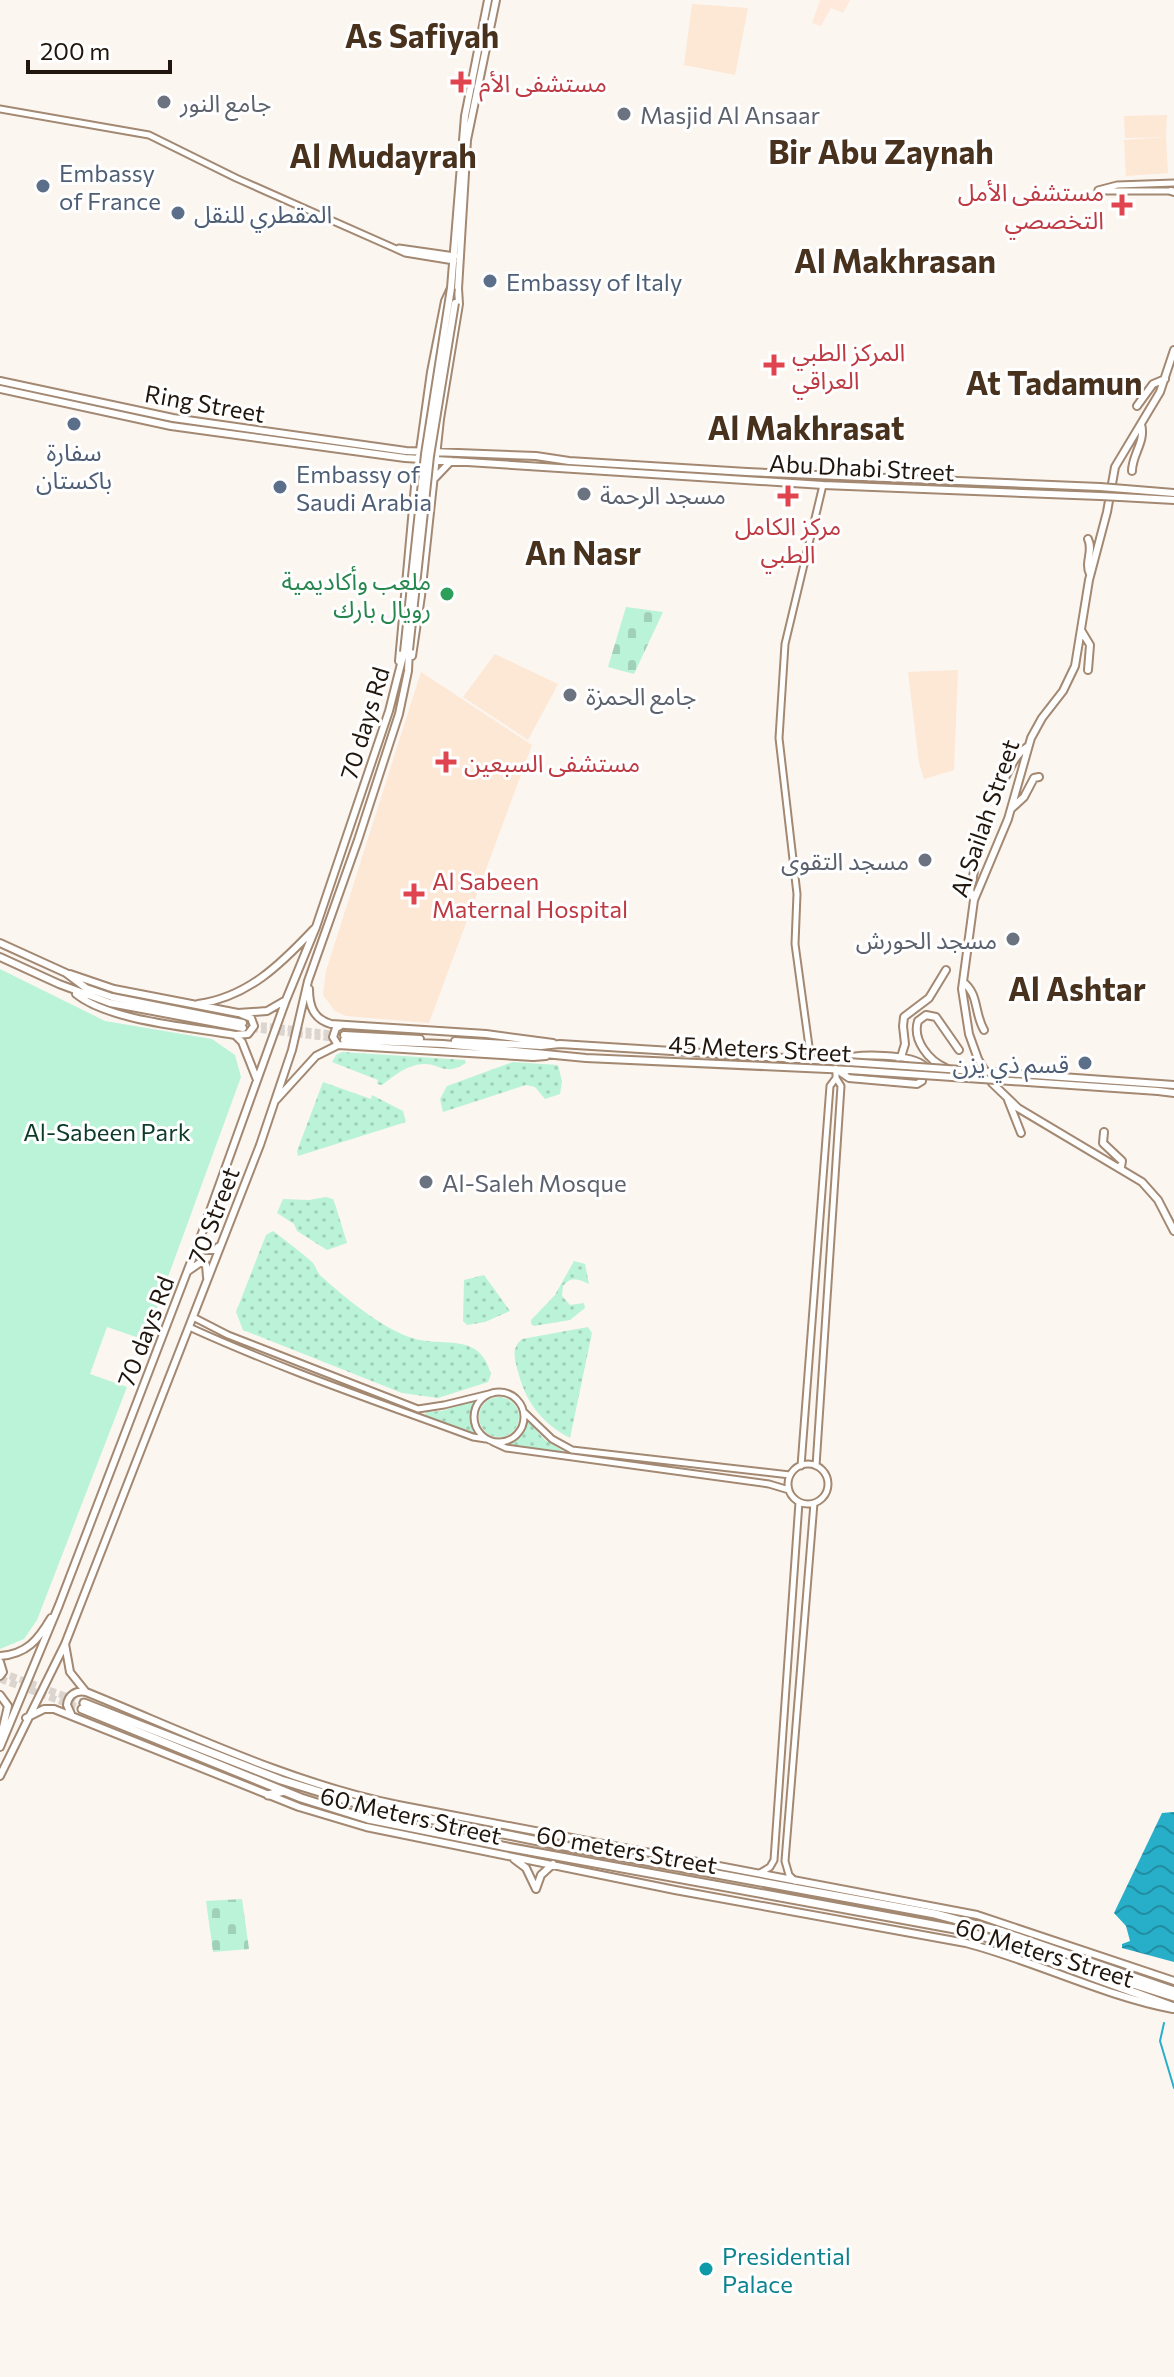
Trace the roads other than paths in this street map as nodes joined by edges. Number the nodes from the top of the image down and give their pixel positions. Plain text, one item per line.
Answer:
1 (488, 0) edge
2 (496, 0) edge
3 (0, 109) edge
4 (1173, 189) edge
5 (454, 258) junction
6 (455, 288) junction
7 (1174, 350) edge
8 (1165, 379) junction
9 (0, 381) edge
10 (0, 389) edge
11 (1137, 406) dead end
12 (424, 418) junction
13 (440, 419) junction
14 (172, 422) junction
15 (1141, 424) junction
16 (307, 437) junction
17 (438, 437) junction
18 (316, 438) junction
19 (421, 441) junction
20 (304, 445) junction
21 (313, 447) junction
22 (405, 455) junction
23 (419, 456) junction
24 (435, 457) junction
25 (532, 457) junction
26 (450, 458) junction
27 (549, 459) junction
28 (532, 466) junction
29 (548, 467) junction
30 (418, 468) junction
31 (691, 468) junction
32 (1132, 471) dead end
33 (690, 476) junction
34 (432, 484) junction
35 (823, 485) junction
36 (415, 486) junction
37 (1174, 493) edge
38 (1164, 496) junction
39 (1174, 500) edge
40 (1088, 539) dead end
41 (1091, 574) junction
42 (1081, 630) junction
43 (406, 651) junction
44 (1088, 670) dead end
45 (399, 671) junction
46 (408, 671) junction
47 (1027, 747) junction
48 (1039, 777) dead end
49 (995, 794) dead end
50 (1011, 809) junction
51 (975, 867) dead end
52 (974, 900) junction
53 (316, 927) junction
54 (0, 943) edge
55 (0, 957) edge
56 (946, 970) dead end
57 (66, 973) junction
58 (308, 981) junction
59 (963, 982) junction
60 (71, 989) junction
61 (286, 1000) junction
62 (192, 1005) junction
63 (238, 1013) junction
64 (340, 1026) junction
65 (984, 1030) dead end
66 (235, 1035) junction
67 (342, 1040) junction
68 (560, 1044) junction
69 (959, 1050) dead end
70 (898, 1058) junction
71 (811, 1059) junction
72 (846, 1064) junction
73 (811, 1068) junction
74 (836, 1069) junction
75 (953, 1070) junction
76 (836, 1078) junction
77 (257, 1081) junction
78 (1174, 1085) edge
79 (1159, 1088) junction
80 (1174, 1093) edge
81 (1008, 1100) junction
82 (274, 1101) junction
83 (1104, 1132) dead end
84 (1021, 1133) dead end
85 (1121, 1167) junction
86 (1174, 1231) edge
87 (202, 1233) junction
88 (221, 1245) junction
89 (187, 1271) junction
90 (207, 1280) junction
91 (193, 1317) junction
92 (189, 1327) junction
93 (493, 1393) junction
94 (380, 1395) junction
95 (377, 1402) junction
96 (418, 1409) junction
97 (525, 1413) junction
98 (414, 1416) junction
99 (486, 1439) junction
100 (493, 1442) junction
101 (571, 1454) junction
102 (801, 1466) junction
103 (816, 1466) junction
104 (790, 1475) junction
105 (789, 1490) junction
106 (799, 1502) junction
107 (814, 1503) junction
108 (59, 1605) junction
109 (65, 1644) junction
110 (0, 1656) edge
111 (0, 1662) edge
112 (0, 1676) edge
113 (86, 1692) junction
114 (0, 1695) edge
115 (74, 1716) junction
116 (26, 1718) junction
117 (795, 1732) junction
118 (785, 1734) junction
119 (0, 1740) edge
120 (0, 1747) edge
121 (0, 1776) edge
122 (284, 1791) junction
123 (268, 1795) junction
124 (509, 1831) junction
125 (507, 1851) junction
126 (553, 1864) junction
127 (757, 1875) junction
128 (796, 1882) junction
129 (998, 1942) junction
130 (1174, 1988) edge
131 (1174, 2008) edge

1 - 5 main road
2 - 6 main road
3 - 5 street
4 - 4 street
5 - 6 main road
6 - 12 main road
6 - 13 main road
6 - 43 main road, bridge
6 - 43 main road, bridge
7 - 8 main road, Al Sailah Street
8 - 11 main road
8 - 15 main road, Al Sailah Street
9 - 14 main road, Ring Street
10 - 14 main road, Ring Street
12 - 13 main road
12 - 19 main road
13 - 17 main road
14 - 16 main road, Ring Street
14 - 20 main road, Ring Street
15 - 32 main road
15 - 41 main road, Al Sailah Street
16 - 18 main road, Ring Street
16 - 20 main road
17 - 24 main road
17 - 26 main road
18 - 21 main road
18 - 22 main road, Ring Street
19 - 22 main road
19 - 23 main road
20 - 21 main road, Ring Street
21 - 22 main road, Ring Street
22 - 23 main road, Abu Dhabi Street
22 - 30 main road
23 - 24 main road, Abu Dhabi Street
23 - 30 main road
24 - 26 main road, Abu Dhabi Street
24 - 34 main road
25 - 26 main road, Abu Dhabi Street
25 - 27 main road, Abu Dhabi Street
25 - 28 main road
26 - 28 main road, Abu Dhabi Street
26 - 34 main road
27 - 29 main road
27 - 31 main road, Abu Dhabi Street
28 - 29 main road, Abu Dhabi Street
29 - 33 main road, Abu Dhabi Street
30 - 36 main road
31 - 33 main road
31 - 38 main road, Abu Dhabi Street, bridge
33 - 35 main road, Abu Dhabi Street
34 - 36 main road
34 - 46 main road
35 - 38 main road, Abu Dhabi Street, bridge
35 - 71 street
36 - 45 main road
37 - 38 main road, Abu Dhabi Street
38 - 39 main road, Abu Dhabi Street
40 - 41 main road
41 - 42 main road, Al Sailah Street
42 - 44 main road
42 - 47 main road, Al Sailah Street
43 - 45 main road, 70 days Rd
43 - 46 main road, 70 Street
45 - 53 main road, 70 days Rd
46 - 58 main road, 70 Street
47 - 49 main road
47 - 50 main road, Al Sailah Street
48 - 50 main road
50 - 52 main road, Al Sailah Street
51 - 52 main road
52 - 59 main road, Al Sailah Street
53 - 61 main road, 70 days Rd
53 - 62 main road
54 - 57 main road
55 - 60 main road
56 - 70 main road
57 - 60 main road
57 - 62 main road
58 - 64 main road
58 - 82 main road, 70 Street
59 - 65 main road
59 - 81 main road, Al Sailah Street
60 - 66 main road
61 - 63 main road
61 - 77 main road, 70 days Rd
62 - 63 main road
63 - 66 main road
64 - 67 main road
64 - 68 main road
66 - 77 main road
67 - 68 main road, 45 Meters Street
67 - 73 main road, 45 Meters Street
67 - 82 main road
68 - 71 main road, 45 Meters Street
69 - 75 main road, bridge
70 - 72 main road
70 - 74 main road
71 - 72 main road, 45 Meters Street
71 - 73 street
72 - 74 main road, 45 Meters Street
72 - 75 main road, 45 Meters Street, bridge
72 - 79 main road, 45 Meters Street, bridge
73 - 74 main road, 45 Meters Street
74 - 76 street
75 - 79 main road, 45 Meters Street, bridge
76 - 102 street
76 - 103 street
77 - 87 main road, 70 days Rd
78 - 79 main road, 45 Meters Street
79 - 80 main road, 45 Meters Street
81 - 84 main road
81 - 85 main road, Al Sailah Street
82 - 88 main road, 70 Street
83 - 85 main road
85 - 86 main road, Al Sailah Street
87 - 88 main road
87 - 89 main road, 70 days Rd
88 - 90 main road, 70 Street
89 - 90 main road
89 - 108 main road, 70 days Rd
90 - 91 main road, 70 Street
91 - 92 main road, 70 Street
91 - 94 street
92 - 95 street
92 - 109 main road, 70 Street
93 - 96 street
93 - 97 street
93 - 99 street
94 - 95 street
94 - 96 street
95 - 98 street
96 - 98 street
97 - 100 street
97 - 101 street
98 - 99 street
99 - 100 street
100 - 101 street
101 - 104 street
101 - 105 street
102 - 103 street
102 - 104 street
103 - 107 street
104 - 105 street
105 - 106 street
106 - 107 street
106 - 118 street
107 - 117 street
108 - 110 main road
108 - 120 main road, 70 days Rd
109 - 113 main road
109 - 116 main road, 70 Street
111 - 112 main road
113 - 115 main road
113 - 124 main road, 60 Meters Street
114 - 119 main road
115 - 116 main road, 60 Meters Street
115 - 123 main road, 60 Meters Street
116 - 121 main road, 70 Street
117 - 118 street
117 - 128 street
118 - 127 street
122 - 123 highway
122 - 124 highway, 60 meters Street
122 - 125 highway, 60 meters Street
123 - 125 main road, 60 Meters Street
124 - 125 highway
124 - 127 main road, 60 Meters Street
124 - 130 highway, 60 meters Street
125 - 126 main road, 60 Meters Street
125 - 126 main road
125 - 129 highway, 60 meters Street
126 - 131 main road, 60 Meters Street
127 - 128 main road, 60 Meters Street
128 - 130 main road, 60 Meters Street
129 - 130 highway, 60 meters Street
129 - 131 highway

